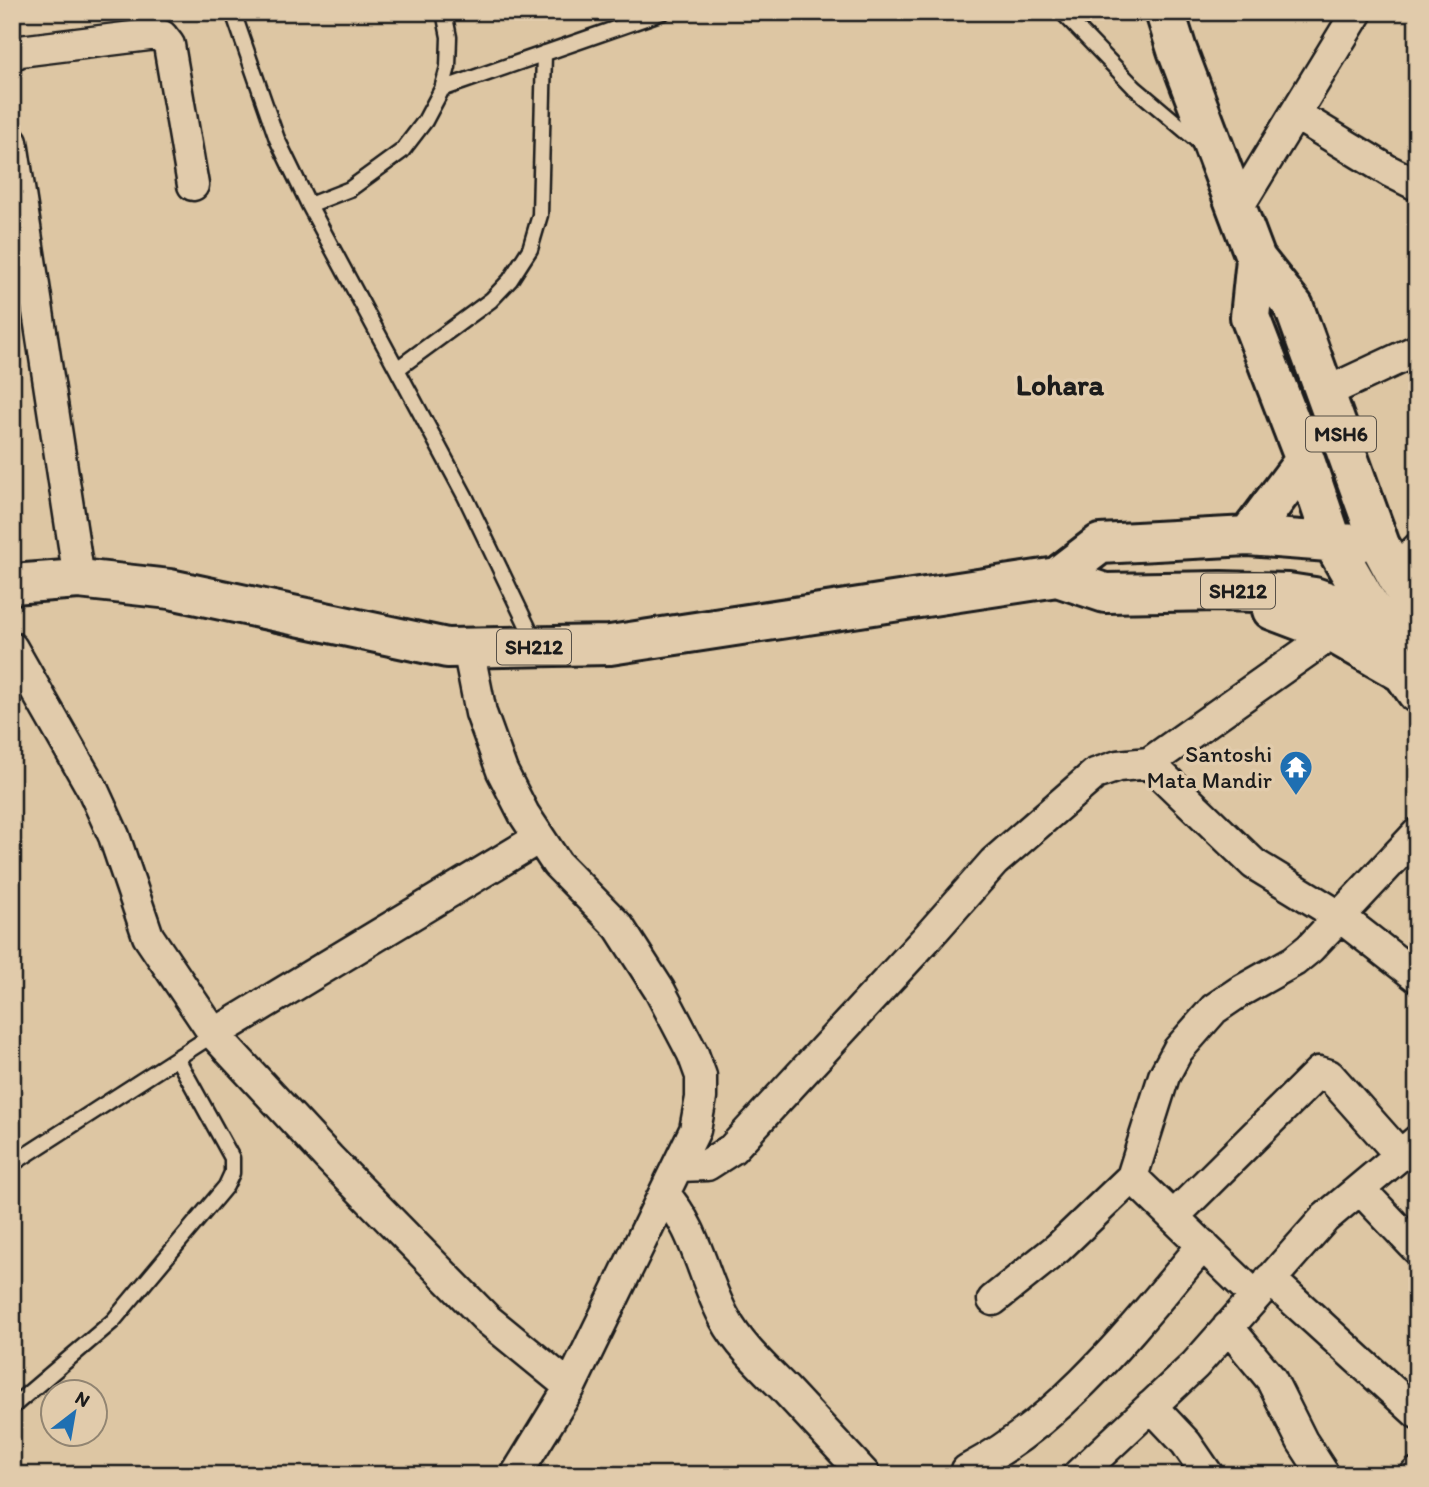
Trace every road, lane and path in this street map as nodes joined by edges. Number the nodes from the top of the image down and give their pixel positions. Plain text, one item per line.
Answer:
1 (233, 12) edge
2 (444, 12) edge
3 (663, 12) edge
4 (1062, 12) edge
5 (1165, 12) edge
6 (1357, 12) edge
7 (544, 53) junction
8 (12, 55) edge
9 (442, 89) junction
10 (1295, 114) junction
11 (12, 142) edge
12 (1217, 157) junction
13 (193, 185) dead end
14 (1417, 185) edge
15 (309, 205) junction
16 (1237, 209) junction
17 (1256, 259) junction
18 (26, 330) edge
19 (1417, 351) edge
20 (397, 369) junction
21 (1327, 393) junction
22 (1305, 460) junction
23 (1248, 536) junction
24 (1333, 543) junction
25 (1405, 555) edge
26 (1057, 577) junction
27 (79, 579) junction
28 (12, 584) edge
29 (1221, 591) junction
30 (1417, 614) edge
31 (1377, 619) junction
32 (1417, 625) edge
33 (1333, 634) junction
34 (537, 646) junction
35 (12, 648) edge
36 (468, 648) junction
37 (1412, 679) edge
38 (1149, 763) junction
39 (1417, 834) edge
40 (539, 838) junction
41 (1339, 916) junction
42 (1417, 977) edge
43 (214, 1034) junction
44 (177, 1058) junction
45 (1408, 1148) edge
46 (12, 1164) edge
47 (678, 1166) junction
48 (1132, 1177) junction
49 (1360, 1189) junction
50 (664, 1194) junction
51 (1173, 1217) junction
52 (1203, 1245) junction
53 (1417, 1250) edge
54 (1263, 1287) junction
55 (993, 1300) dead end
56 (1228, 1327) junction
57 (570, 1387) junction
58 (1151, 1406) junction
59 (12, 1407) edge
60 (1417, 1413) edge
61 (967, 1469) dead end
62 (516, 1475) edge
63 (865, 1475) edge
64 (1078, 1475) edge
65 (1208, 1475) edge
66 (1324, 1475) edge

1 - 15 lane
2 - 9 lane
3 - 7 lane
4 - 12 lane
5 - 12 main road, MSH6
6 - 10 street
7 - 9 lane
7 - 20 lane
8 - 13 street
9 - 15 lane
10 - 14 street
10 - 16 street
11 - 18 street
12 - 16 main road, MSH6
15 - 20 lane
16 - 17 main road, MSH6
17 - 21 main road, MSH6
17 - 22 main road, MSH6
18 - 27 street
19 - 21 street
20 - 34 lane
21 - 25 main road, MSH6
22 - 23 main road
22 - 24 main road, MSH6
23 - 24 main road, SH212
23 - 26 main road, SH212
24 - 25 main road, SH212
24 - 31 main road, MSH6
25 - 30 main road, MSH6
26 - 29 main road, SH212
26 - 34 main road, SH212
27 - 28 main road, SH212
27 - 36 main road, SH212
29 - 31 main road, SH212
29 - 33 main road
31 - 32 main road, SH212
31 - 37 main road, MSH6
33 - 37 main road
33 - 38 street
34 - 36 main road, SH212
35 - 43 street
36 - 40 street
38 - 41 street
38 - 47 street
39 - 41 street
40 - 43 street
40 - 47 street
41 - 42 street
41 - 48 street
43 - 44 lane
43 - 57 street
44 - 46 lane
44 - 59 lane
45 - 49 street
45 - 51 street
47 - 50 street
48 - 51 street
48 - 55 street
49 - 53 street
49 - 54 street
50 - 57 street
50 - 63 street
51 - 52 street
52 - 54 street
52 - 61 street
54 - 56 street
54 - 60 street
56 - 58 street
56 - 66 street
57 - 62 street
58 - 64 street
58 - 65 street

